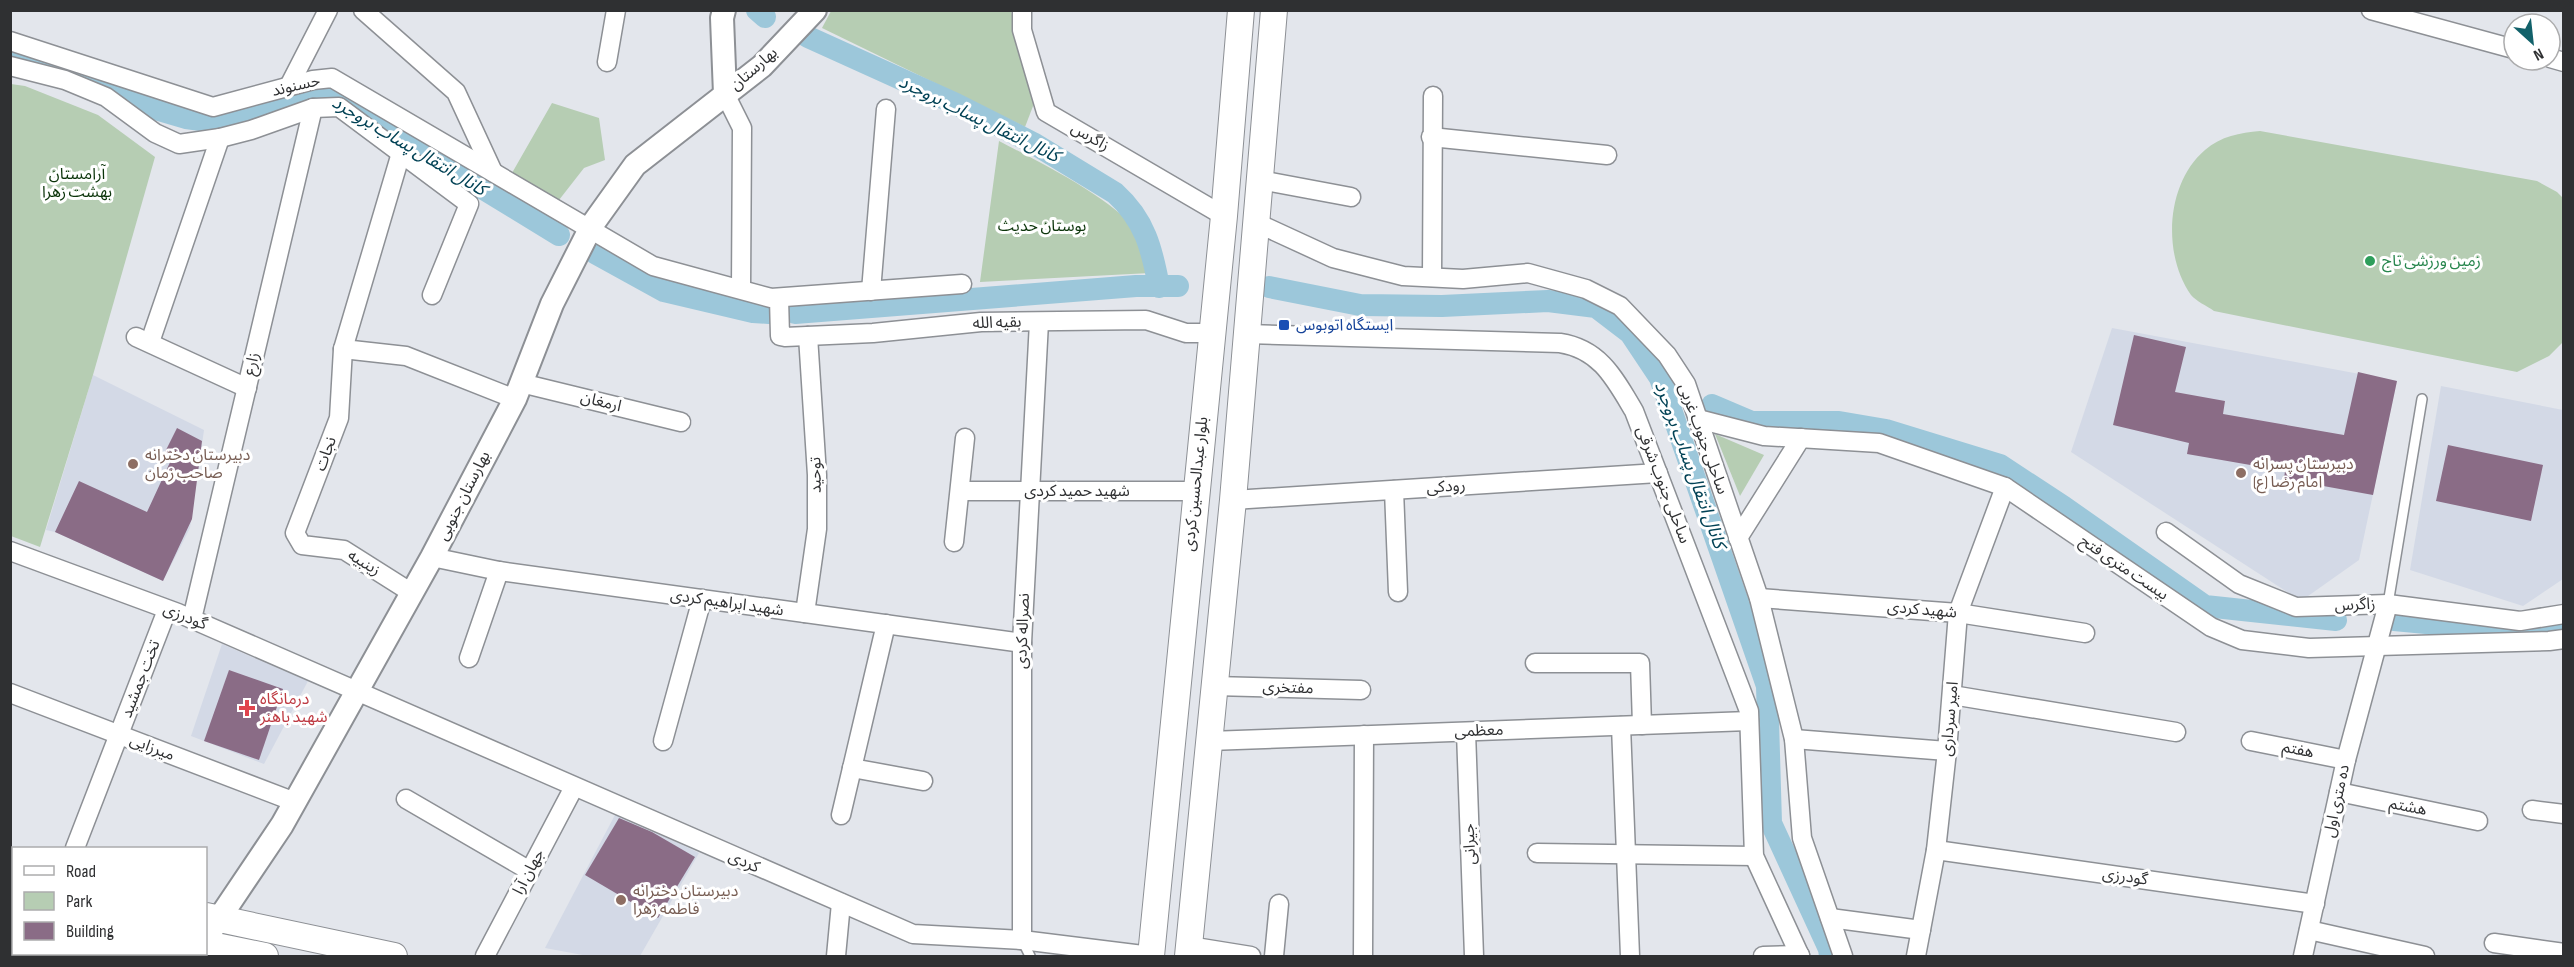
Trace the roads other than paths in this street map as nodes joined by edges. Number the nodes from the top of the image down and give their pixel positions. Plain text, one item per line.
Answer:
1 (328, 10) edge
2 (363, 10) edge
3 (616, 10) edge
4 (724, 10) edge
5 (815, 10) edge
6 (1022, 10) edge
7 (1241, 10) edge
8 (1274, 10) edge
9 (2371, 10) edge
10 (2429, 18) edge
11 (10, 41) edge
12 (2502, 45) edge
13 (607, 62) dead end
14 (10, 66) edge
15 (289, 86) junction
16 (725, 94) junction
17 (1433, 96) dead end
18 (313, 108) junction
19 (886, 109) dead end
20 (1431, 137) junction
21 (219, 138) junction
22 (401, 153) junction
23 (1607, 155) dead end
24 (493, 172) junction
25 (1260, 180) junction
26 (1352, 197) dead end
27 (1224, 216) junction
28 (1257, 222) junction
29 (590, 229) junction
30 (1432, 277) junction
31 (962, 284) dead end
32 (741, 289) junction
33 (871, 291) junction
34 (432, 295) dead end
35 (779, 298) junction
36 (1039, 322) junction
37 (1212, 333) junction
38 (1247, 334) junction
39 (808, 336) junction
40 (343, 349) junction
41 (247, 388) junction
42 (518, 391) junction
43 (2422, 399) dead end
44 (1698, 419) junction
45 (681, 422) dead end
46 (965, 438) dead end
47 (1801, 438) junction
48 (1658, 473) junction
49 (2005, 487) junction
50 (1394, 490) junction
51 (960, 491) junction
52 (1030, 491) junction
53 (1195, 491) junction
54 (1233, 500) junction
55 (2166, 532) dead end
56 (1738, 538) junction
57 (954, 542) dead end
58 (311, 544) joint
59 (10, 552) edge
60 (432, 557) junction
61 (499, 571) junction
62 (412, 592) junction
63 (1398, 592) dead end
64 (1759, 598) junction
65 (702, 599) junction
66 (2388, 604) junction
67 (167, 610) junction
68 (805, 613) junction
69 (1958, 613) junction
70 (2564, 614) edge
71 (192, 619) junction
72 (886, 624) junction
73 (2085, 633) dead end
74 (2564, 639) edge
75 (1022, 643) junction
76 (2376, 647) junction
77 (469, 658) dead end
78 (1535, 663) dead end
79 (1214, 686) junction
80 (1361, 690) dead end
81 (356, 692) junction
82 (10, 693) edge
83 (1952, 695) junction
84 (1749, 721) junction
85 (1642, 725) junction
86 (1621, 726) junction
87 (1467, 732) junction
88 (2176, 732) dead end
89 (119, 735) junction
90 (1364, 735) junction
91 (1794, 739) junction
92 (663, 741) dead end
93 (1209, 741) junction
94 (2251, 741) dead end
95 (1947, 751) junction
96 (2346, 760) junction
97 (852, 768) junction
98 (923, 782) dead end
99 (574, 787) junction
100 (2339, 792) junction
101 (406, 799) dead end
102 (295, 802) junction
103 (2532, 810) dead end
104 (2564, 814) edge
105 (841, 815) dead end
106 (2478, 821) dead end
107 (76, 847) edge
108 (1936, 850) junction
109 (1537, 853) dead end
110 (1626, 854) junction
111 (1754, 856) junction
112 (530, 871) junction
113 (841, 903) junction
114 (1279, 904) dead end
115 (2315, 904) junction
116 (1830, 918) junction
117 (210, 924) edge
118 (1921, 930) junction
119 (2309, 930) junction
120 (2494, 943) dead end
121 (207, 945) edge
122 (207, 946) edge
123 (1026, 948) edge
124 (1189, 951) edge
125 (2564, 953) edge
126 (1151, 956) edge
127 (1800, 956) edge
128 (222, 957) edge
129 (266, 957) edge
130 (394, 957) edge
131 (485, 957) edge
132 (836, 957) edge
133 (1251, 957) edge
134 (1274, 957) edge
135 (1363, 957) edge
136 (1474, 957) edge
137 (1630, 957) edge
138 (1763, 957) edge
139 (1843, 957) edge
140 (1916, 957) edge
141 (2303, 957) edge
142 (2425, 957) edge

1 - 15 street
2 - 24 street
3 - 13 street
4 - 16 street, بهارستان
5 - 16 street, بهارستان
6 - 27 street, زاگرس
7 - 27 main road, بلوار عبدالحسین کردی
8 - 25 main road
9 - 10 street
10 - 12 street
11 - 15 street, حسنوند
14 - 21 street, حسنوند
15 - 24 street, حسنوند
16 - 29 street, بهارستان جنوبی
16 - 32 street
17 - 20 street
18 - 21 street, حسنوند
18 - 22 street, حسنوند
18 - 41 street, زارع
19 - 33 street
20 - 23 street
20 - 30 street
21 - 41 street
22 - 34 street, حسنوند
22 - 40 street, نجات
24 - 29 street, حسنوند
25 - 26 street
25 - 28 main road
27 - 28 main road
27 - 37 main road, بلوار عبدالحسین کردی
28 - 30 street, ساحلی جنوب غربی
28 - 38 main road
29 - 32 street, حسنوند
29 - 42 street, بهارستان جنوبی
30 - 44 street, ساحلی جنوب غربی
31 - 33 street, حسنوند
32 - 35 street, حسنوند
33 - 35 street, حسنوند
35 - 39 street, بقیه الله
36 - 37 street, بقیه الله
36 - 39 street, بقیه الله
36 - 52 street, نصراله کردی
37 - 38 main road
37 - 53 main road, بلوار عبدالحسین کردی
38 - 48 street, ساحلی جنوب شرقی
38 - 54 main road
39 - 68 street, توحید
40 - 42 street
40 - 58 street, نجات
41 - 71 street, زارع
42 - 45 street, ارمغان
42 - 60 street, بهارستان جنوبی
43 - 66 lane
44 - 47 street, بیست متری فتح
44 - 56 street, ساحلی جنوب غربی
46 - 51 street
47 - 49 street, بیست متری فتح
47 - 56 street
48 - 50 street, رودکی
48 - 84 street, ساحلی جنوب شرقی
49 - 69 street, امیر سرداری
49 - 76 street, بیست متری فتح
50 - 54 street, رودکی
50 - 63 street
51 - 52 street, شهید حمید کردی
51 - 57 street
52 - 53 street, شهید حمید کردی
52 - 75 street, نصراله کردی
53 - 126 main road, بلوار عبدالحسین کردی
54 - 79 main road
55 - 66 street, زاگرس
56 - 64 street, ساحلی جنوب غربی
58 - 62 street, زینبیه
59 - 67 street, گودرزی
60 - 61 street, شهید ابراهیم کردی
60 - 62 street, بهارستان جنوبی
61 - 65 street, شهید ابراهیم کردی
61 - 77 street
62 - 81 street, بهارستان جنوبی
64 - 69 street, شهید کردی
64 - 91 street, ساحلی جنوب غربی
65 - 68 street, شهید ابراهیم کردی
65 - 92 street
66 - 70 street, زاگرس
66 - 76 street, ده متری اول
67 - 71 street, گودرزی
67 - 89 street, تخت جمشید
68 - 72 street, شهید ابراهیم کردی
69 - 73 street, شهید کردی
69 - 83 street, امیر سرداری
71 - 81 street, گودرزی
72 - 75 street, شهید ابراهیم کردی
72 - 97 street
74 - 76 street, بیست متری فتح
75 - 123 street, نصراله کردی
76 - 96 street, ده متری اول
78 - 85 street
79 - 80 street, مفتخری
79 - 93 main road
81 - 99 street, کردی
81 - 102 street, بهارستان جنوبی
82 - 89 street, میرزایی
83 - 88 street
83 - 95 street, امیر سرداری
84 - 85 street, معظمی
84 - 111 street, ساحلی جنوب شرقی
85 - 86 street, معظمی
86 - 87 street, معظمی
86 - 110 street
87 - 90 street, معظمی
87 - 136 street, جیرانی
89 - 102 street, میرزایی
89 - 107 street, تخت جمشید
90 - 93 street, معظمی
90 - 135 street
91 - 95 street
91 - 116 street, ساحلی جنوب غربی
93 - 124 main road
94 - 96 street, هفتم
95 - 108 street, امیر سرداری
96 - 100 street, ده متری اول
97 - 98 street
97 - 105 street
99 - 112 street, جهان آرا
99 - 113 street, کردی
100 - 106 street, هشتم
100 - 115 street, ده متری اول
101 - 112 street
102 - 117 street, بهارستان جنوبی
103 - 104 street
108 - 115 street, گودرزی
108 - 118 street, امیر سرداری
109 - 110 street
110 - 111 street
110 - 137 street
111 - 127 street, ساحلی جنوب شرقی
112 - 131 street, جهان آرا
113 - 123 street, کردی
113 - 132 street
114 - 134 street
115 - 119 street, ده متری اول
116 - 118 street
116 - 139 street, ساحلی جنوب غربی
117 - 130 main road
118 - 140 street, امیر سرداری
119 - 141 street, ده متری اول
119 - 142 street
120 - 125 street
121 - 129 main road
122 - 128 street
123 - 126 street, کردی
124 - 133 street
127 - 138 street

